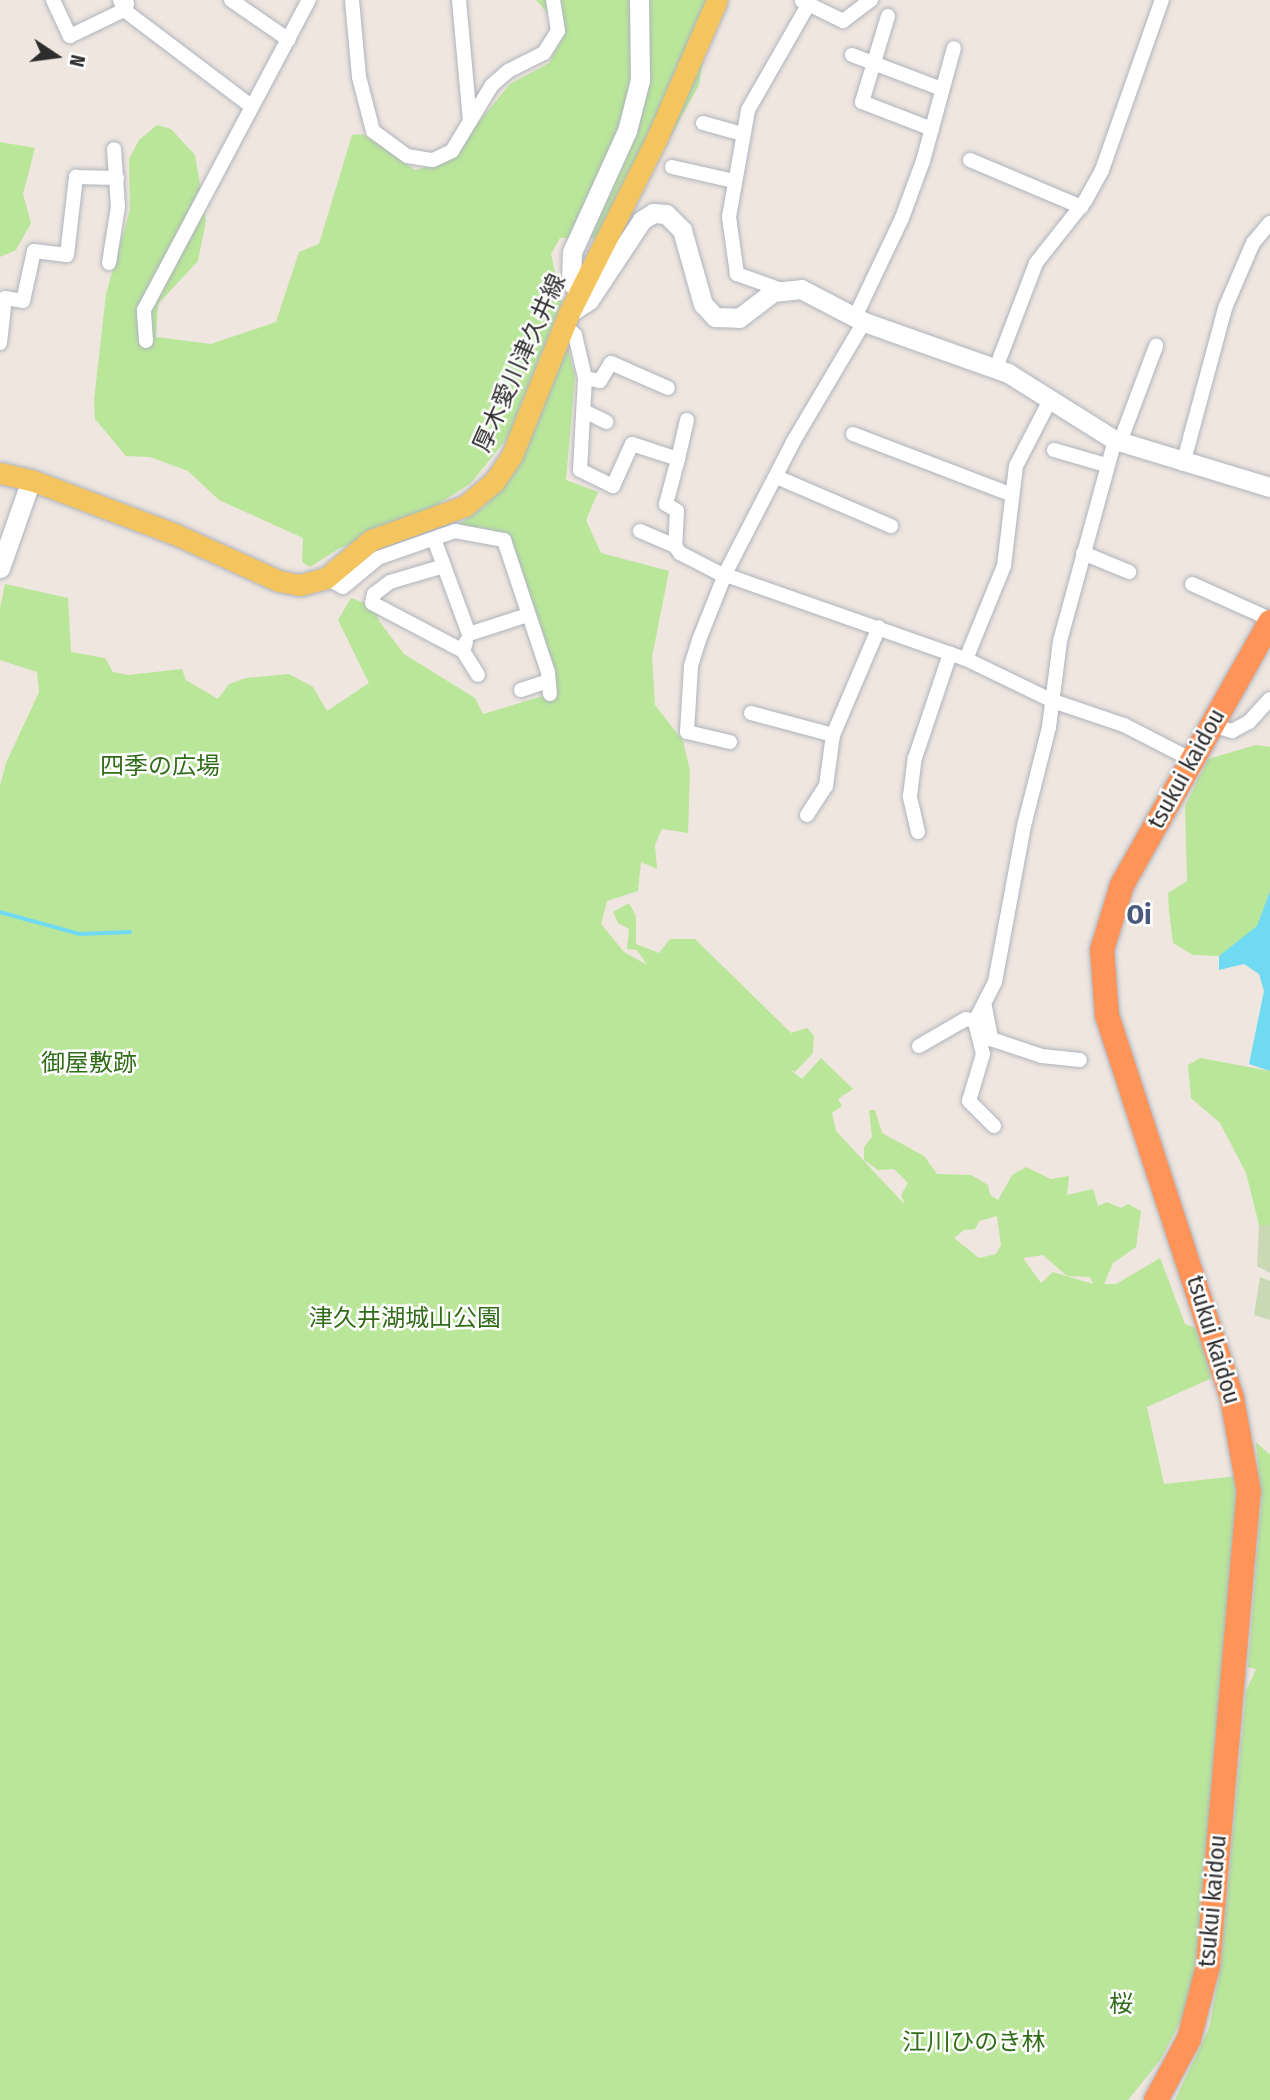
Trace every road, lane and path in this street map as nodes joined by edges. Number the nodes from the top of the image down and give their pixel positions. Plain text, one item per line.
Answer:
1 (53, 0) edge
2 (231, 0) edge
3 (309, 0) edge
4 (352, 0) edge
5 (459, 0) edge
6 (553, 0) edge
7 (639, 0) edge
8 (717, 0) edge
9 (870, 0) edge
10 (1162, 0) edge
11 (124, 3) edge
12 (804, 4) edge
13 (888, 16) dead end
14 (289, 40) junction
15 (954, 48) dead end
16 (852, 55) dead end
17 (874, 61) junction
18 (942, 89) junction
19 (251, 106) junction
20 (470, 121) junction
21 (702, 123) dead end
22 (932, 129) junction
23 (743, 134) junction
24 (114, 149) dead end
25 (970, 160) dead end
26 (672, 167) dead end
27 (117, 178) junction
28 (734, 181) junction
29 (1081, 207) junction
30 (1270, 223) edge
31 (109, 263) dead end
32 (779, 289) junction
33 (579, 292) junction
34 (567, 319) junction
35 (859, 320) junction
36 (146, 341) dead end
37 (0, 344) edge
38 (1156, 346) dead end
39 (996, 368) junction
40 (585, 378) junction
41 (668, 388) dead end
42 (1050, 400) junction
43 (584, 411) junction
44 (687, 420) dead end
45 (607, 422) dead end
46 (853, 433) dead end
47 (1117, 441) junction
48 (1054, 450) dead end
49 (678, 459) junction
50 (1183, 464) junction
51 (1107, 465) junction
52 (0, 473) edge
53 (779, 478) junction
54 (32, 480) junction
55 (1270, 487) edge
56 (1010, 494) junction
57 (891, 526) dead end
58 (640, 531) dead end
59 (434, 539) junction
60 (675, 546) junction
61 (1083, 553) junction
62 (444, 566) junction
63 (0, 568) edge
64 (726, 572) junction
65 (1129, 572) dead end
66 (326, 578) junction
67 (1192, 584) dead end
68 (528, 615) junction
69 (1270, 621) edge
70 (879, 627) junction
71 (470, 634) junction
72 (463, 650) junction
73 (950, 654) junction
74 (966, 659) junction
75 (478, 675) dead end
76 (522, 690) dead end
77 (1270, 699) edge
78 (1053, 701) junction
79 (751, 713) dead end
80 (1212, 725) junction
81 (833, 736) junction
82 (730, 742) dead end
83 (1192, 760) junction
84 (807, 815) dead end
85 (918, 832) dead end
86 (985, 1007) junction
87 (975, 1021) junction
88 (919, 1046) dead end
89 (1080, 1060) dead end
90 (994, 1126) dead end
91 (1156, 2100) edge

1 - 11 street
2 - 14 street
3 - 14 street
4 - 20 street
5 - 20 street
6 - 20 street
7 - 33 street
8 - 33 main road, 厚木愛川津久井線
9 - 12 street
10 - 29 street
11 - 19 street
12 - 23 street
13 - 17 street
14 - 19 street
15 - 18 street
16 - 17 street
17 - 18 street
17 - 22 street
18 - 22 street
19 - 36 street
21 - 23 street
22 - 35 street
23 - 28 street
24 - 27 street
25 - 29 street
26 - 28 street
27 - 31 street
27 - 37 street
28 - 32 street
29 - 39 street
30 - 50 street
32 - 34 street
32 - 35 street
33 - 34 main road, 厚木愛川津久井線
34 - 40 street
34 - 66 main road, 厚木愛川津久井線
35 - 39 street
35 - 53 street
38 - 47 street
39 - 42 street
40 - 41 street
40 - 43 street
42 - 47 street
42 - 56 street
43 - 45 street
43 - 49 street
44 - 49 street
46 - 56 street
47 - 50 street
47 - 51 street
48 - 51 street
49 - 60 street
50 - 55 street
51 - 61 street
52 - 54 main road
53 - 57 street
53 - 64 street
54 - 63 street
54 - 66 main road
56 - 74 street
58 - 60 street
59 - 62 street
59 - 66 street
59 - 68 street
60 - 64 street
61 - 65 street
61 - 78 street
62 - 71 street
62 - 72 street
64 - 70 street
64 - 82 street
67 - 69 street
68 - 71 street
68 - 76 street
69 - 80 highway, tsukui kaidou
70 - 73 street
70 - 81 street
71 - 72 street
72 - 75 street
73 - 74 street
73 - 85 street
74 - 78 street
77 - 80 street
78 - 83 street
78 - 86 street
79 - 81 street
80 - 83 highway, tsukui kaidou
81 - 84 street
83 - 91 highway, tsukui kaidou
86 - 87 street
86 - 89 street
87 - 88 street
87 - 90 street

